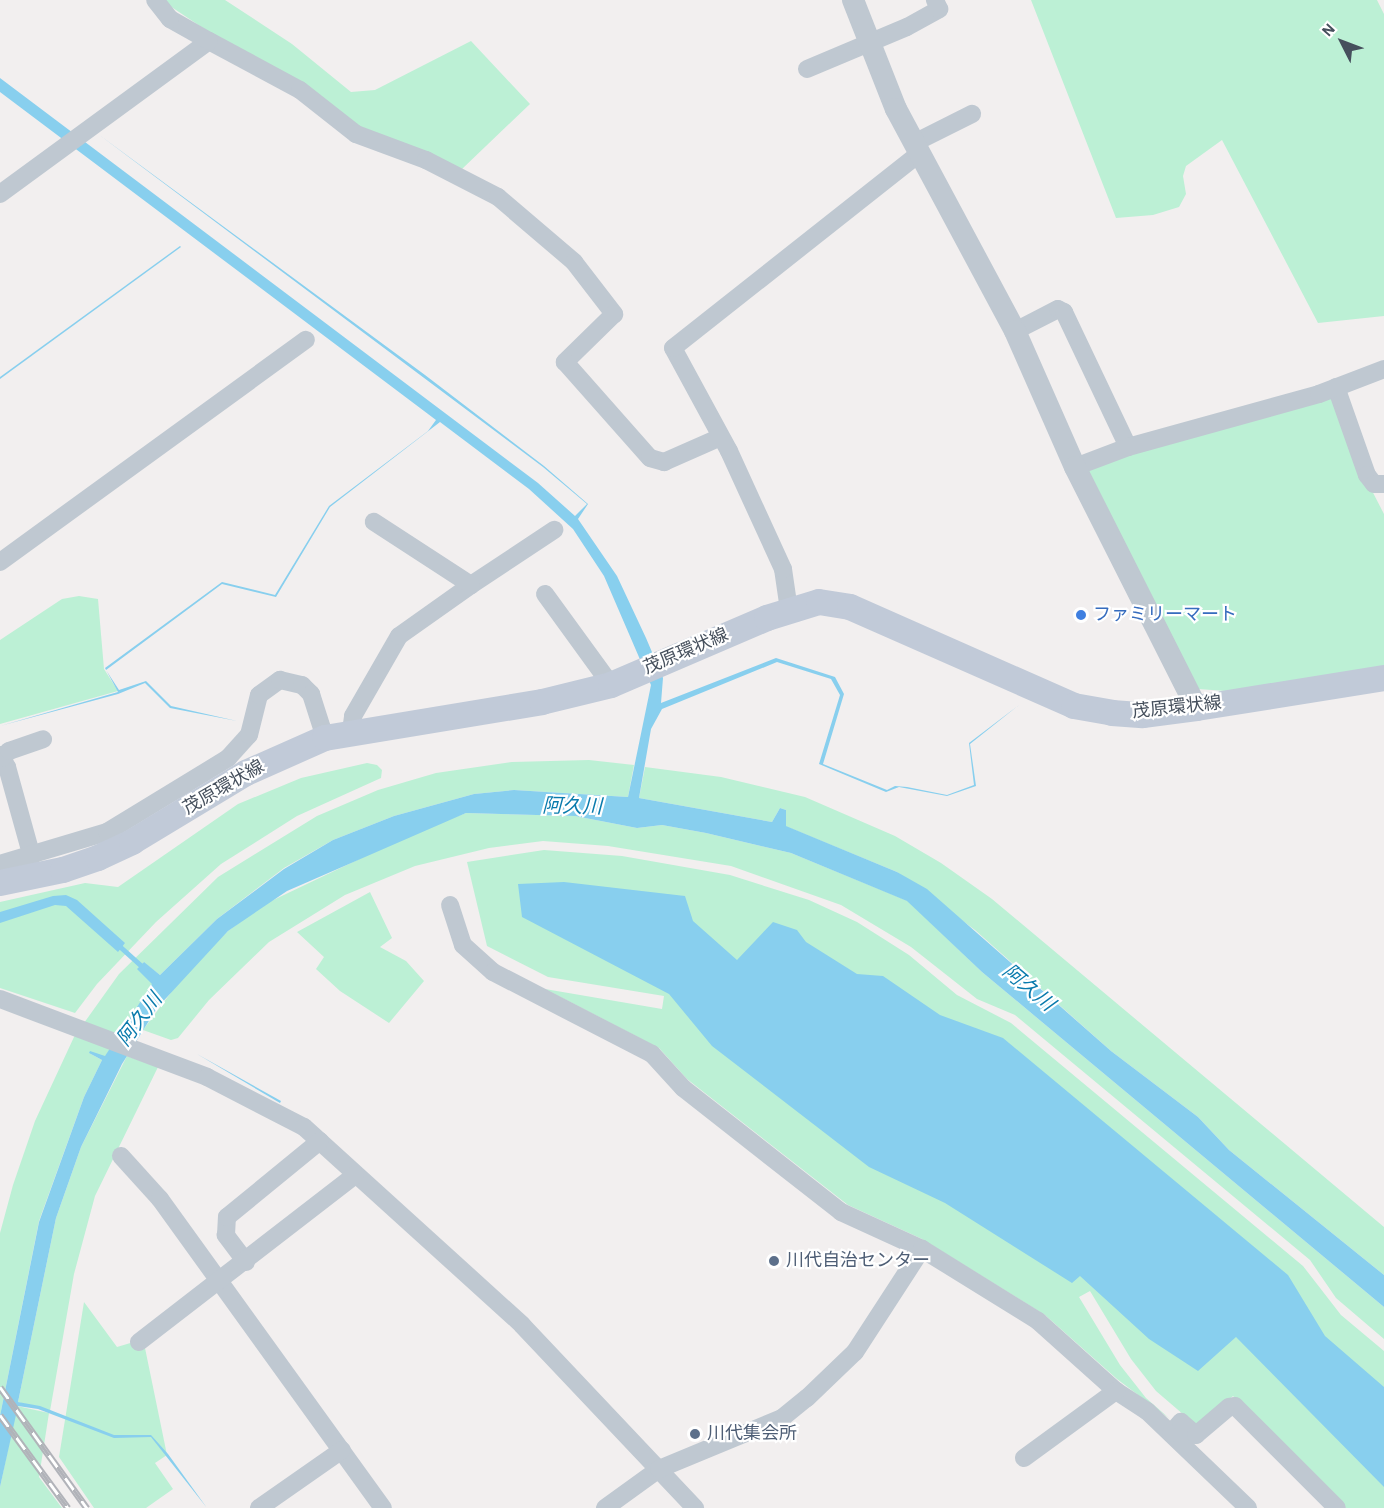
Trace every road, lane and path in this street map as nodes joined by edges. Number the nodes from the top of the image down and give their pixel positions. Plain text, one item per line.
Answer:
1 (154, 0) edge
2 (853, 0) edge
3 (936, 0) edge
4 (209, 41) junction
5 (868, 46) junction
6 (807, 69) dead end
7 (972, 114) dead end
8 (917, 148) junction
9 (0, 194) edge
10 (1015, 331) junction
11 (306, 340) dead end
12 (1384, 369) edge
13 (1336, 387) junction
14 (721, 437) junction
15 (1128, 447) junction
16 (1075, 467) junction
17 (1384, 483) edge
18 (374, 522) dead end
19 (554, 530) dead end
20 (0, 562) edge
21 (471, 585) junction
22 (545, 594) dead end
23 (789, 610) junction
24 (1384, 678) edge
25 (610, 685) junction
26 (1197, 708) junction
27 (351, 731) junction
28 (326, 738) junction
29 (43, 739) dead end
30 (1, 756) edge
31 (32, 857) junction
32 (0, 864) edge
33 (0, 883) edge
34 (450, 905) dead end
35 (0, 999) edge
36 (320, 1140) junction
37 (121, 1156) dead end
38 (355, 1175) junction
39 (922, 1249) junction
40 (246, 1262) junction
41 (220, 1283) junction
42 (139, 1342) dead end
43 (1116, 1390) junction
44 (1171, 1433) junction
45 (342, 1450) junction
46 (1024, 1458) dead end
47 (659, 1469) junction
48 (259, 1508) edge
49 (383, 1508) edge
50 (606, 1508) edge
51 (695, 1508) edge
52 (1248, 1508) edge
53 (1337, 1508) edge

1 - 4 street
2 - 5 street
3 - 5 street
4 - 9 street
4 - 14 street
5 - 6 street
5 - 8 street
7 - 8 street
8 - 10 street
8 - 14 street
10 - 15 street
10 - 16 street
11 - 20 street
12 - 13 street
13 - 15 street
13 - 17 street
14 - 23 street
15 - 16 street
16 - 26 street
18 - 21 street
19 - 21 street
21 - 27 street
22 - 25 street
23 - 25 main road, 茂原環状線
23 - 26 main road, 茂原環状線
24 - 26 main road, 茂原環状線
25 - 27 main road, 茂原環状線
27 - 28 main road, 茂原環状線
28 - 31 street
28 - 33 main road, 茂原環状線
29 - 30 street
30 - 31 street
31 - 32 street
34 - 39 street
35 - 36 street
36 - 38 street
36 - 40 street
37 - 41 street
38 - 40 street
38 - 47 street
39 - 43 street
39 - 47 street
40 - 41 street
41 - 42 street
41 - 45 street
43 - 44 street
43 - 46 street
44 - 52 street
44 - 53 street
45 - 48 street
45 - 49 street
47 - 50 street
47 - 51 street

